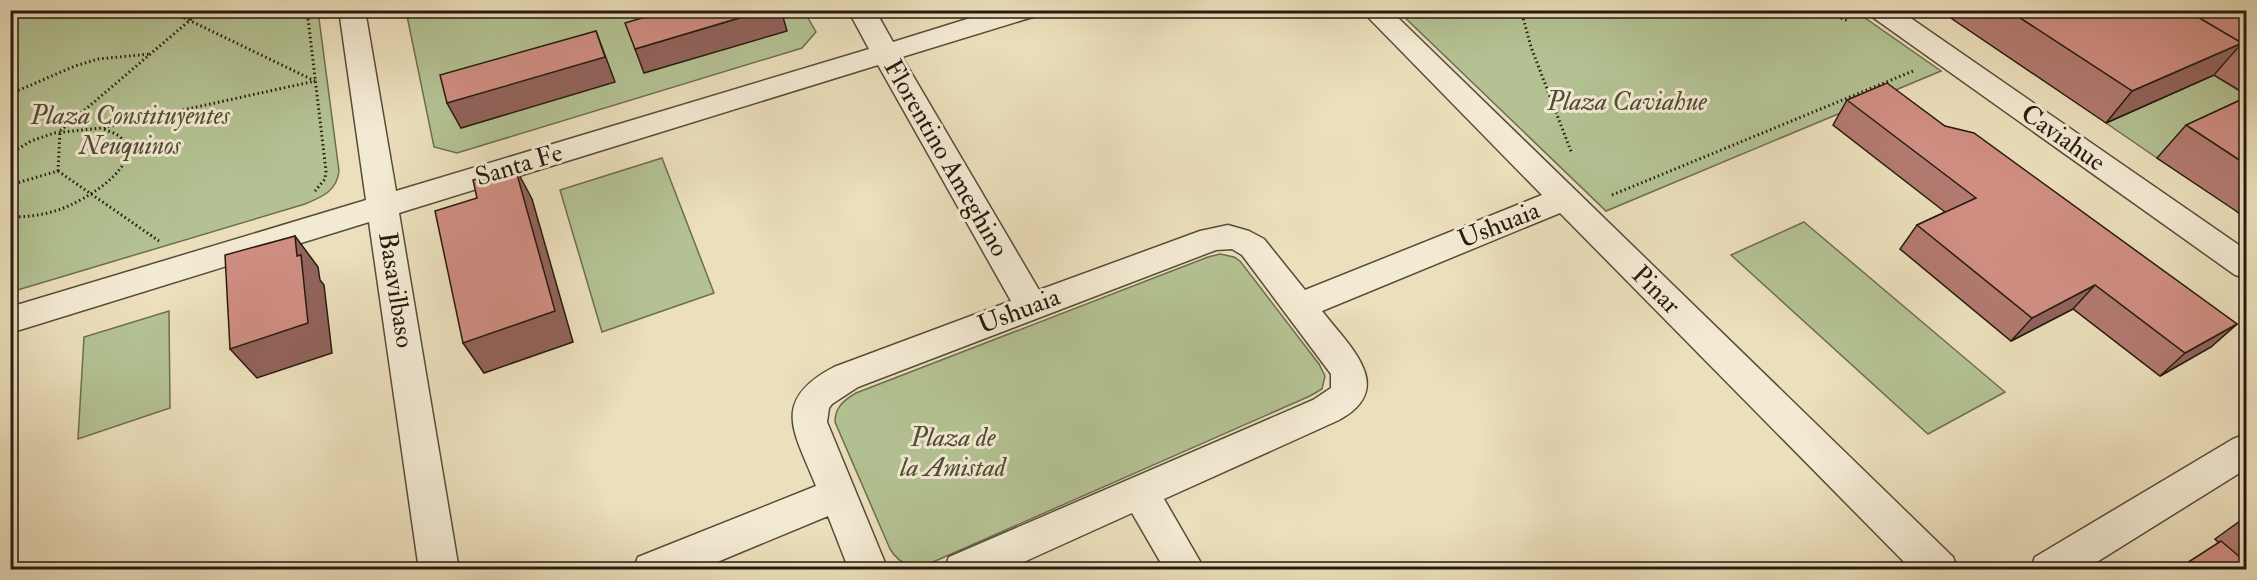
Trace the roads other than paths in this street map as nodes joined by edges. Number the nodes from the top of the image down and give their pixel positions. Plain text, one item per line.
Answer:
1 (352, 10) edge
2 (861, 10) edge
3 (1027, 10) edge
4 (1374, 10) edge
5 (1880, 10) edge
6 (885, 54) junction
7 (1564, 198) junction
8 (383, 206) junction
9 (2247, 266) edge
10 (1031, 306) junction
11 (1300, 306) junction
12 (10, 320) edge
13 (2247, 450) edge
14 (1140, 492) junction
15 (837, 495) junction
16 (439, 570) edge
17 (652, 570) edge
18 (869, 570) edge
19 (963, 570) edge
20 (1186, 570) edge
21 (1939, 570) edge
22 (2049, 570) edge

1 - 8 street, Basavilbaso
2 - 6 street, Florentino Ameghino
3 - 6 street, Santa Fe
4 - 7 street, Pinar
5 - 9 street, Caviahue
6 - 8 street, Santa Fe
6 - 10 street, Florentino Ameghino
7 - 11 street, Ushuaia
7 - 21 street, Pinar
8 - 12 street, Santa Fe
8 - 16 street, Basavilbaso
10 - 11 street, Ushuaia
10 - 15 street, Ushuaia
11 - 14 street, Ushuaia
13 - 22 street
14 - 19 street, Ushuaia
14 - 20 street
15 - 17 street
15 - 18 street, Ushuaia

